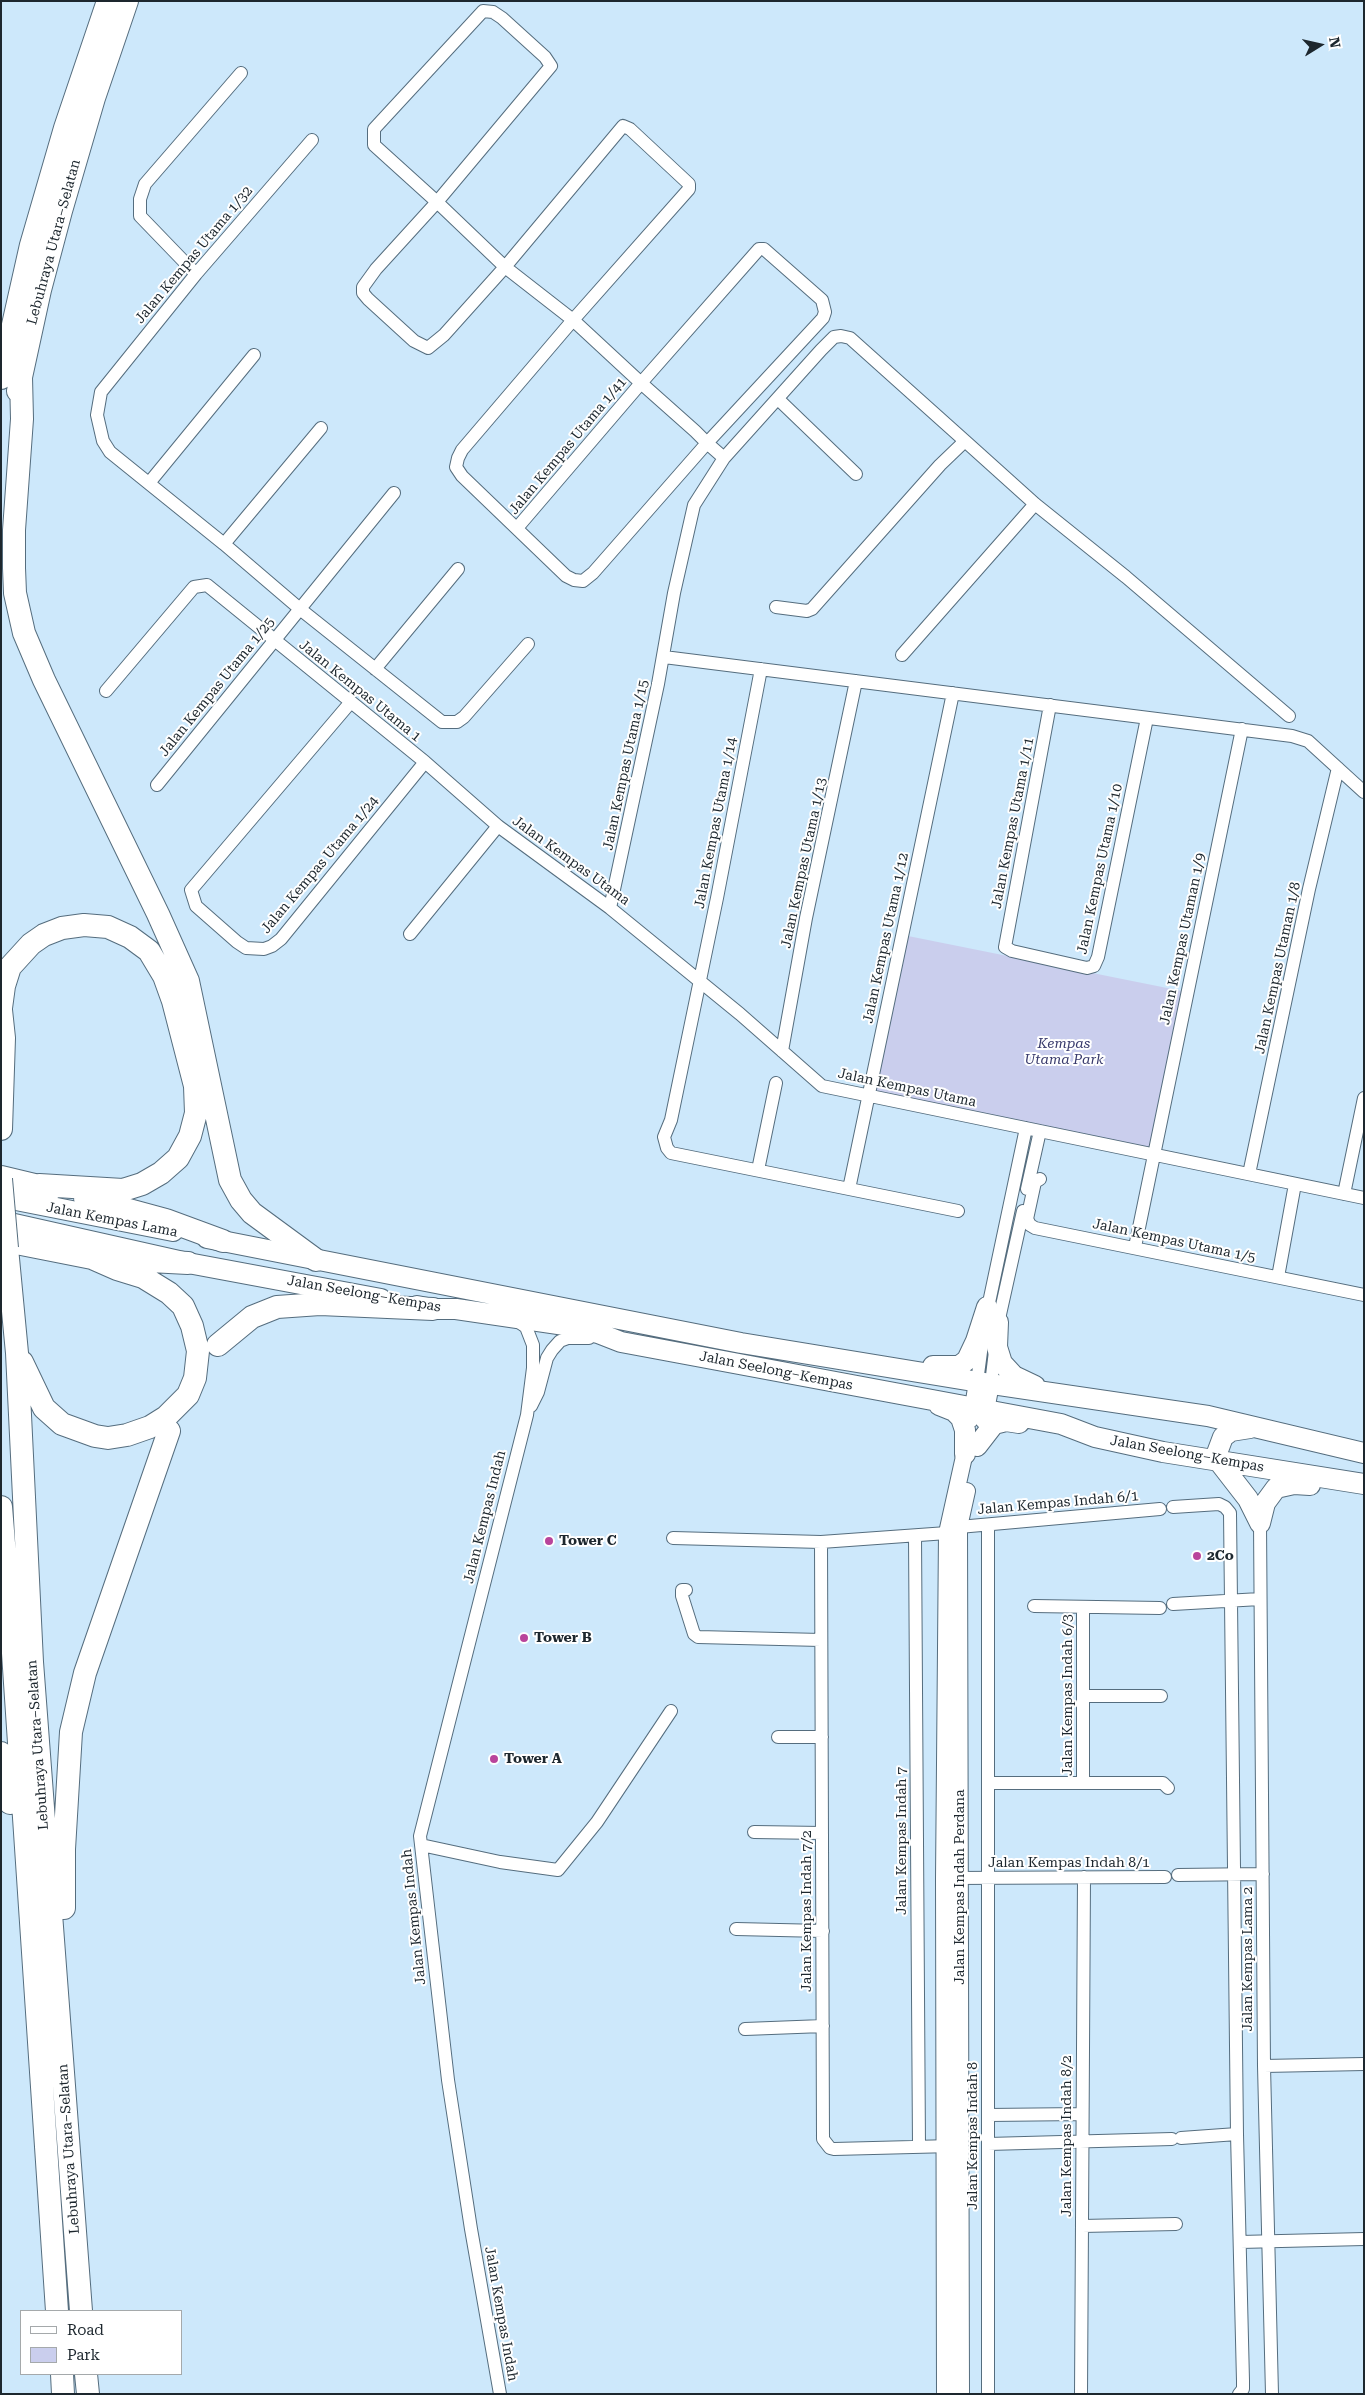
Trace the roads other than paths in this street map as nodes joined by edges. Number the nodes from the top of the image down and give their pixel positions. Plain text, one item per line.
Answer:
1 (108, 1) edge
2 (127, 1) edge
3 (240, 73) dead end
4 (312, 140) dead end
5 (437, 202) junction
6 (505, 267) junction
7 (196, 274) junction
8 (573, 320) junction
9 (254, 355) dead end
10 (6, 375) edge
11 (641, 383) junction
12 (778, 398) junction
13 (321, 428) dead end
14 (965, 441) junction
15 (707, 443) junction
16 (724, 458) junction
17 (856, 474) dead end
18 (149, 483) junction
19 (1, 488) edge
20 (394, 493) dead end
21 (1035, 504) junction
22 (517, 528) junction
23 (224, 544) junction
24 (458, 569) dead end
25 (776, 607) dead end
26 (300, 609) junction
27 (274, 640) junction
28 (528, 644) dead end
29 (902, 655) dead end
30 (664, 657) junction
31 (375, 669) junction
32 (761, 669) junction
33 (856, 681) junction
34 (106, 691) dead end
35 (953, 693) junction
36 (350, 703) junction
37 (1050, 705) junction
38 (1289, 716) dead end
39 (1147, 718) junction
40 (1242, 729) junction
41 (425, 762) junction
42 (1338, 768) junction
43 (157, 785) dead end
44 (1364, 792) edge
45 (498, 826) junction
46 (610, 908) junction
47 (410, 934) dead end
48 (1005, 946) joint
49 (698, 982) junction
50 (1, 1009) edge
51 (782, 1051) junction
52 (776, 1083) dead end
53 (868, 1095) junction
54 (1364, 1098) edge
55 (1026, 1128) junction
56 (1, 1129) edge
57 (1040, 1131) junction
58 (1154, 1155) junction
59 (758, 1170) junction
60 (1249, 1174) junction
61 (1, 1178) edge
62 (1040, 1179) dead end
63 (1295, 1184) junction
64 (39, 1185) junction
65 (849, 1189) junction
66 (1344, 1194) junction
67 (1, 1197) edge
68 (1364, 1198) edge
69 (958, 1211) dead end
70 (1, 1221) edge
71 (223, 1241) junction
72 (4, 1244) edge
73 (1136, 1247) junction
74 (92, 1258) junction
75 (316, 1260) junction
76 (188, 1263) junction
77 (1278, 1277) junction
78 (1364, 1295) edge
79 (433, 1308) junction
80 (993, 1315) junction
81 (502, 1316) junction
82 (622, 1342) junction
83 (741, 1342) junction
84 (218, 1345) dead end
85 (17, 1353) junction
86 (984, 1383) junction
87 (866, 1388) junction
88 (1057, 1394) junction
89 (981, 1407) junction
90 (526, 1415) junction
91 (1254, 1428) junction
92 (170, 1430) dead end
93 (1095, 1437) junction
94 (971, 1450) junction
95 (1364, 1453) edge
96 (1217, 1459) junction
97 (1364, 1484) edge
98 (1364, 1488) edge
99 (1, 1507) edge
100 (1260, 1523) junction
101 (988, 1525) junction
102 (953, 1530) junction
103 (915, 1536) junction
104 (673, 1538) dead end
105 (821, 1542) junction
106 (686, 1590) dead end
107 (1260, 1599) junction
108 (1230, 1601) junction
109 (1173, 1604) dead end
110 (1034, 1606) dead end
111 (1083, 1607) junction
112 (1160, 1608) dead end
113 (822, 1640) junction
114 (1083, 1696) junction
115 (1161, 1696) dead end
116 (671, 1711) dead end
117 (778, 1737) dead end
118 (822, 1737) junction
119 (1, 1753) edge
120 (988, 1783) junction
121 (1083, 1783) junction
122 (1168, 1788) dead end
123 (754, 1832) dead end
124 (822, 1833) junction
125 (421, 1845) junction
126 (1234, 1873) junction
127 (1263, 1874) junction
128 (952, 1878) junction
129 (988, 1878) junction
130 (1084, 1878) junction
131 (28, 1902) junction
132 (736, 1929) dead end
133 (823, 1931) junction
134 (823, 2026) junction
135 (745, 2029) dead end
136 (1364, 2064) edge
137 (1264, 2066) junction
138 (64, 2080) junction
139 (1082, 2114) junction
140 (988, 2115) junction
141 (1237, 2134) junction
142 (1082, 2142) junction
143 (988, 2144) junction
144 (952, 2146) junction
145 (919, 2147) junction
146 (1176, 2224) dead end
147 (1082, 2226) junction
148 (1364, 2239) edge
149 (1240, 2242) junction
150 (1268, 2242) junction
151 (58, 2310) edge
152 (82, 2310) edge
153 (62, 2375) edge
154 (86, 2375) edge
155 (63, 2394) edge
156 (88, 2394) edge
157 (500, 2394) edge
158 (945, 2394) edge
159 (961, 2394) edge
160 (988, 2394) edge
161 (1081, 2394) edge
162 (1240, 2394) edge
163 (1272, 2394) edge

1 - 10 highway, Lebuhraya Utara–Selatan
2 - 10 highway, Lebuhraya Utara–Selatan
3 - 7 street
4 - 7 street, Jalan Kempas Utama 1/32
5 - 5 street
5 - 6 street
5 - 6 street
6 - 8 street
6 - 8 street
7 - 18 street, Jalan Kempas Utama 1/32
8 - 11 street
8 - 22 street
9 - 18 street
10 - 19 highway, Lebuhraya Utara–Selatan
10 - 75 highway
11 - 15 street
11 - 15 street, Jalan Kempas Utama 1/41
11 - 22 street, Jalan Kempas Utama 1/41
12 - 14 street, Jalan Kempas Utama 1/15
12 - 16 street, Jalan Kempas Utama 1/15
12 - 17 street
13 - 23 street
14 - 21 street
14 - 25 street
15 - 16 street
15 - 22 street
16 - 30 street, Jalan Kempas Utama 1/15
18 - 23 street
20 - 26 street, Jalan Kempas Utama 1/25
21 - 29 street
21 - 38 street
23 - 26 street
24 - 31 street
26 - 27 street, Jalan Kempas Utama 1/25
26 - 31 street
27 - 34 street, Jalan Kempas Utama 1
27 - 36 street, Jalan Kempas Utama 1
27 - 43 street, Jalan Kempas Utama 1/25
28 - 31 street
30 - 32 street
30 - 46 street, Jalan Kempas Utama 1/15
32 - 33 street
32 - 49 street, Jalan Kempas Utama 1/14
33 - 35 street
33 - 51 street, Jalan Kempas Utama 1/13
35 - 37 street
35 - 53 street, Jalan Kempas Utama 1/12
36 - 41 street, Jalan Kempas Utama 1
36 - 41 street, Jalan Kempas Utama 1/24
37 - 39 street
37 - 48 street, Jalan Kempas Utama 1/11
39 - 40 street
39 - 48 street, Jalan Kempas Utama 1/10
40 - 42 street
40 - 58 street, Jalan Kempas Utaman 1/9
41 - 45 street, Jalan Kempas Utama 1
42 - 44 street
42 - 60 street, Jalan Kempas Utaman 1/8
45 - 46 street, Jalan Kempas Utama
45 - 47 street
46 - 49 street, Jalan Kempas Utama
49 - 51 street, Jalan Kempas Utama
49 - 59 street, Jalan Kempas Utama 1/14
50 - 56 highway
50 - 64 highway
51 - 53 street, Jalan Kempas Utama
52 - 59 street
53 - 55 street, Jalan Kempas Utama
53 - 65 street, Jalan Kempas Utama 1/12
54 - 66 street
55 - 57 street, Jalan Kempas Utama
55 - 80 street
57 - 58 street, Jalan Kempas Utama
57 - 80 street
58 - 60 street, Jalan Kempas Utama
58 - 73 street, Jalan Kempas Utaman 1/9
59 - 65 street, Jalan Kempas Utama 1/14
60 - 63 street, Jalan Kempas Utama
61 - 64 highway
61 - 72 highway, Lebuhraya Utara–Selatan, bridge
62 - 73 street, Jalan Kempas Utama 1/5
63 - 66 street, Jalan Kempas Utama
63 - 77 street
64 - 71 highway
65 - 69 street, Jalan Kempas Utama 1/14
66 - 68 street, Jalan Kempas Utama
67 - 71 main road, Jalan Kempas Lama
70 - 76 main road, Jalan Kempas Lama
71 - 75 main road, Jalan Seelong–Kempas
72 - 74 highway
72 - 85 highway, Lebuhraya Utara–Selatan
73 - 77 street, Jalan Kempas Utama 1/5
74 - 76 highway
74 - 85 highway
75 - 83 main road, Jalan Seelong–Kempas
76 - 79 main road, Jalan Seelong–Kempas
77 - 78 street, Jalan Kempas Utama 1/5
79 - 81 main road, Jalan Seelong–Kempas
79 - 84 highway
80 - 83 main road
80 - 86 street
80 - 86 street
80 - 88 main road
81 - 82 main road, Jalan Seelong–Kempas
81 - 90 street
82 - 87 main road, Jalan Seelong–Kempas
82 - 90 street
83 - 86 main road, Jalan Seelong–Kempas
85 - 138 highway, Lebuhraya Utara–Selatan
86 - 88 main road, Jalan Seelong–Kempas
86 - 89 street, Jalan Kempas Indah Perdana
87 - 89 main road, Jalan Seelong–Kempas
87 - 94 main road
88 - 91 main road, Jalan Seelong–Kempas
89 - 93 main road, Jalan Seelong–Kempas
89 - 94 street, Jalan Kempas Indah Perdana
90 - 125 street, Jalan Kempas Indah
91 - 95 main road, Jalan Seelong–Kempas
91 - 96 main road
92 - 138 highway
93 - 94 main road
93 - 96 main road, Jalan Seelong–Kempas
94 - 102 street, Jalan Kempas Indah Perdana
96 - 97 main road, Jalan Seelong–Kempas
96 - 100 main road
98 - 100 main road
99 - 131 highway, Lebuhraya Utara–Selatan
100 - 107 street, Jalan Kempas Lama 2
101 - 102 street, Jalan Kempas Indah 6/1
101 - 108 street, Jalan Kempas Indah 6/1
101 - 120 street, Jalan Kempas Indah 8
102 - 103 street, Jalan Kempas Indah 6/1
102 - 128 street, Jalan Kempas Indah Perdana
103 - 105 street, Jalan Kempas Indah 6/1
103 - 145 street, Jalan Kempas Indah 7
104 - 105 street, Jalan Kempas Indah 6/1
105 - 113 street, Jalan Kempas Indah 7/2
106 - 113 street
107 - 108 street
107 - 127 street, Jalan Kempas Lama 2
108 - 109 street
108 - 126 street
110 - 111 street
111 - 112 street
111 - 114 street, Jalan Kempas Indah 6/3
113 - 118 street, Jalan Kempas Indah 7/2
114 - 115 street
114 - 121 street, Jalan Kempas Indah 6/3
116 - 125 street
117 - 118 street
118 - 124 street, Jalan Kempas Indah 7/2
119 - 131 highway
120 - 121 street
120 - 129 street, Jalan Kempas Indah 8
121 - 122 street
123 - 124 street
124 - 133 street, Jalan Kempas Indah 7/2
125 - 157 street, Jalan Kempas Indah
126 - 127 street, Jalan Kempas Indah 8/1
126 - 130 street, Jalan Kempas Indah 8/1
126 - 141 street
127 - 137 street, Jalan Kempas Lama 2
128 - 129 street, Jalan Kempas Indah 8/1
128 - 144 street, Jalan Kempas Indah Perdana
129 - 130 street, Jalan Kempas Indah 8/1
129 - 140 street, Jalan Kempas Indah 8
130 - 139 street, Jalan Kempas Indah 8/2
131 - 151 highway, Lebuhraya Utara–Selatan
132 - 133 street
133 - 134 street, Jalan Kempas Indah 7/2
134 - 135 street
134 - 145 street, Jalan Kempas Indah 7/2
136 - 137 street
137 - 150 street, Jalan Kempas Lama 2
138 - 152 highway, Lebuhraya Utara–Selatan
139 - 140 street
139 - 142 street, Jalan Kempas Indah 8/2
140 - 143 street, Jalan Kempas Indah 8
141 - 142 street
141 - 149 street
142 - 143 street
142 - 147 street, Jalan Kempas Indah 8/2
143 - 160 street, Jalan Kempas Indah 8
144 - 145 street, Jalan Kempas Indah 7/2
144 - 158 street, Jalan Kempas Indah Perdana
144 - 159 street, Jalan Kempas Indah Perdana
146 - 147 street
147 - 161 street, Jalan Kempas Indah 8/2
148 - 150 street
149 - 150 street
149 - 162 street
150 - 163 street, Jalan Kempas Lama 2
153 - 155 highway
154 - 156 highway

